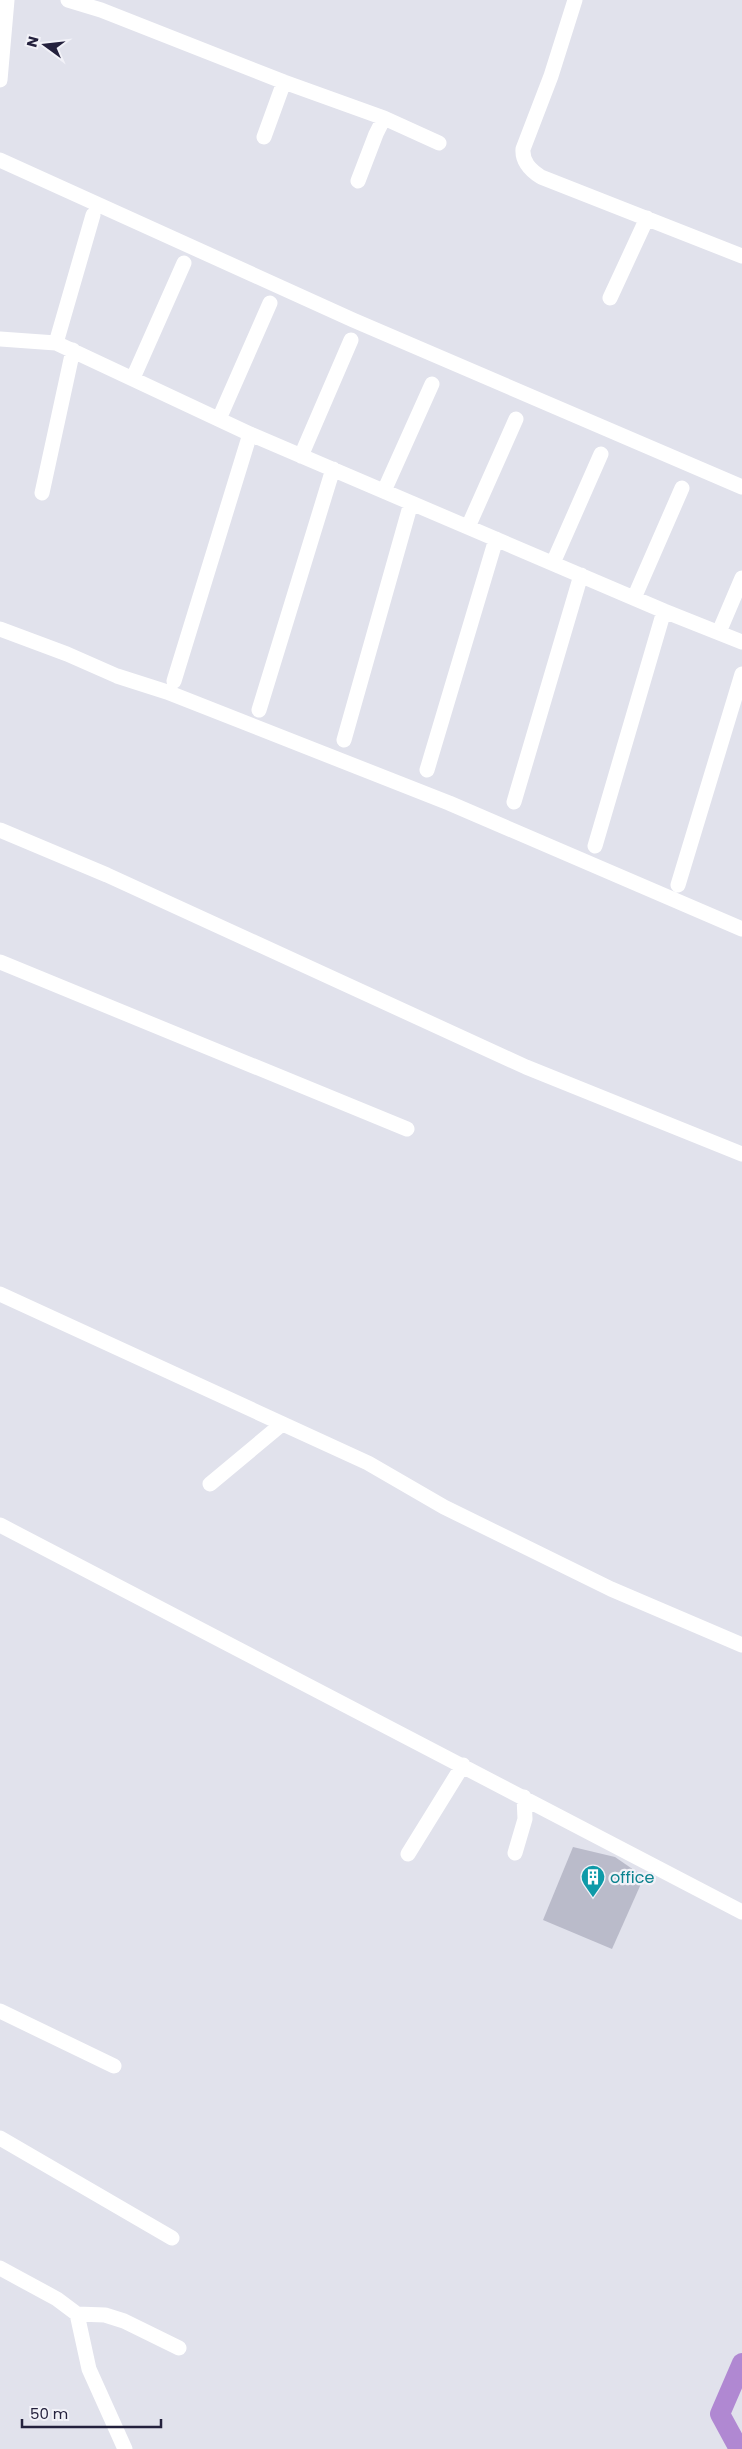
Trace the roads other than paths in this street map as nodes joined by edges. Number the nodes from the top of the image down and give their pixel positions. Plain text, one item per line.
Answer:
1 (7, 0) edge
2 (68, 0) edge
3 (575, 0) edge
4 (0, 80) edge
5 (284, 82) junction
6 (384, 118) junction
7 (264, 137) dead end
8 (439, 143) dead end
9 (0, 160) edge
10 (358, 181) dead end
11 (93, 215) dead end
12 (647, 218) junction
13 (742, 256) edge
14 (184, 263) dead end
15 (610, 298) dead end
16 (270, 303) dead end
17 (0, 339) edge
18 (351, 340) dead end
19 (56, 343) junction
20 (73, 350) junction
21 (133, 378) junction
22 (432, 384) dead end
23 (516, 418) dead end
24 (219, 419) junction
25 (250, 434) junction
26 (601, 454) dead end
27 (301, 456) junction
28 (333, 469) junction
29 (742, 487) edge
30 (682, 488) dead end
31 (384, 491) junction
32 (42, 493) dead end
33 (411, 504) junction
34 (468, 527) junction
35 (496, 539) junction
36 (553, 563) junction
37 (581, 575) junction
38 (742, 578) edge
39 (634, 598) junction
40 (664, 611) junction
41 (0, 629) edge
42 (718, 632) junction
43 (742, 642) edge
44 (742, 674) edge
45 (174, 681) dead end
46 (259, 710) dead end
47 (344, 740) dead end
48 (427, 770) dead end
49 (514, 802) dead end
50 (0, 830) edge
51 (595, 846) dead end
52 (678, 885) dead end
53 (742, 928) edge
54 (0, 962) edge
55 (407, 1129) dead end
56 (742, 1154) edge
57 (0, 1294) edge
58 (282, 1424) junction
59 (210, 1484) dead end
60 (0, 1525) edge
61 (742, 1645) edge
62 (463, 1765) junction
63 (524, 1797) junction
64 (515, 1853) dead end
65 (408, 1854) dead end
66 (742, 1912) edge
67 (0, 2011) edge
68 (114, 2066) dead end
69 (0, 2138) edge
70 (172, 2238) dead end
71 (0, 2268) edge
72 (77, 2314) junction
73 (179, 2348) dead end
74 (125, 2449) edge

1 - 4 street
2 - 5 street
3 - 12 street
5 - 6 street
5 - 7 street
6 - 8 street
6 - 10 street
9 - 29 street
11 - 19 street
12 - 13 street
12 - 15 street
14 - 21 street
16 - 24 street
17 - 19 street
18 - 27 street
19 - 20 street
20 - 21 street
20 - 32 street
21 - 24 street
22 - 31 street
23 - 34 street
24 - 25 street
25 - 27 street
25 - 45 street
26 - 36 street
27 - 28 street
28 - 31 street
28 - 46 street
30 - 39 street
31 - 33 street
33 - 34 street
33 - 47 street
34 - 35 street
35 - 36 street
35 - 48 street
36 - 37 street
37 - 39 street
37 - 49 street
38 - 42 street
39 - 40 street
40 - 42 street
40 - 51 street
41 - 53 street
42 - 43 street
44 - 52 street
50 - 56 street
54 - 55 street
57 - 58 street
58 - 59 street
58 - 61 street
60 - 62 street
62 - 63 street
62 - 65 street
63 - 64 street
63 - 66 street
67 - 68 street
69 - 70 street
71 - 72 street
72 - 73 street
72 - 74 street

